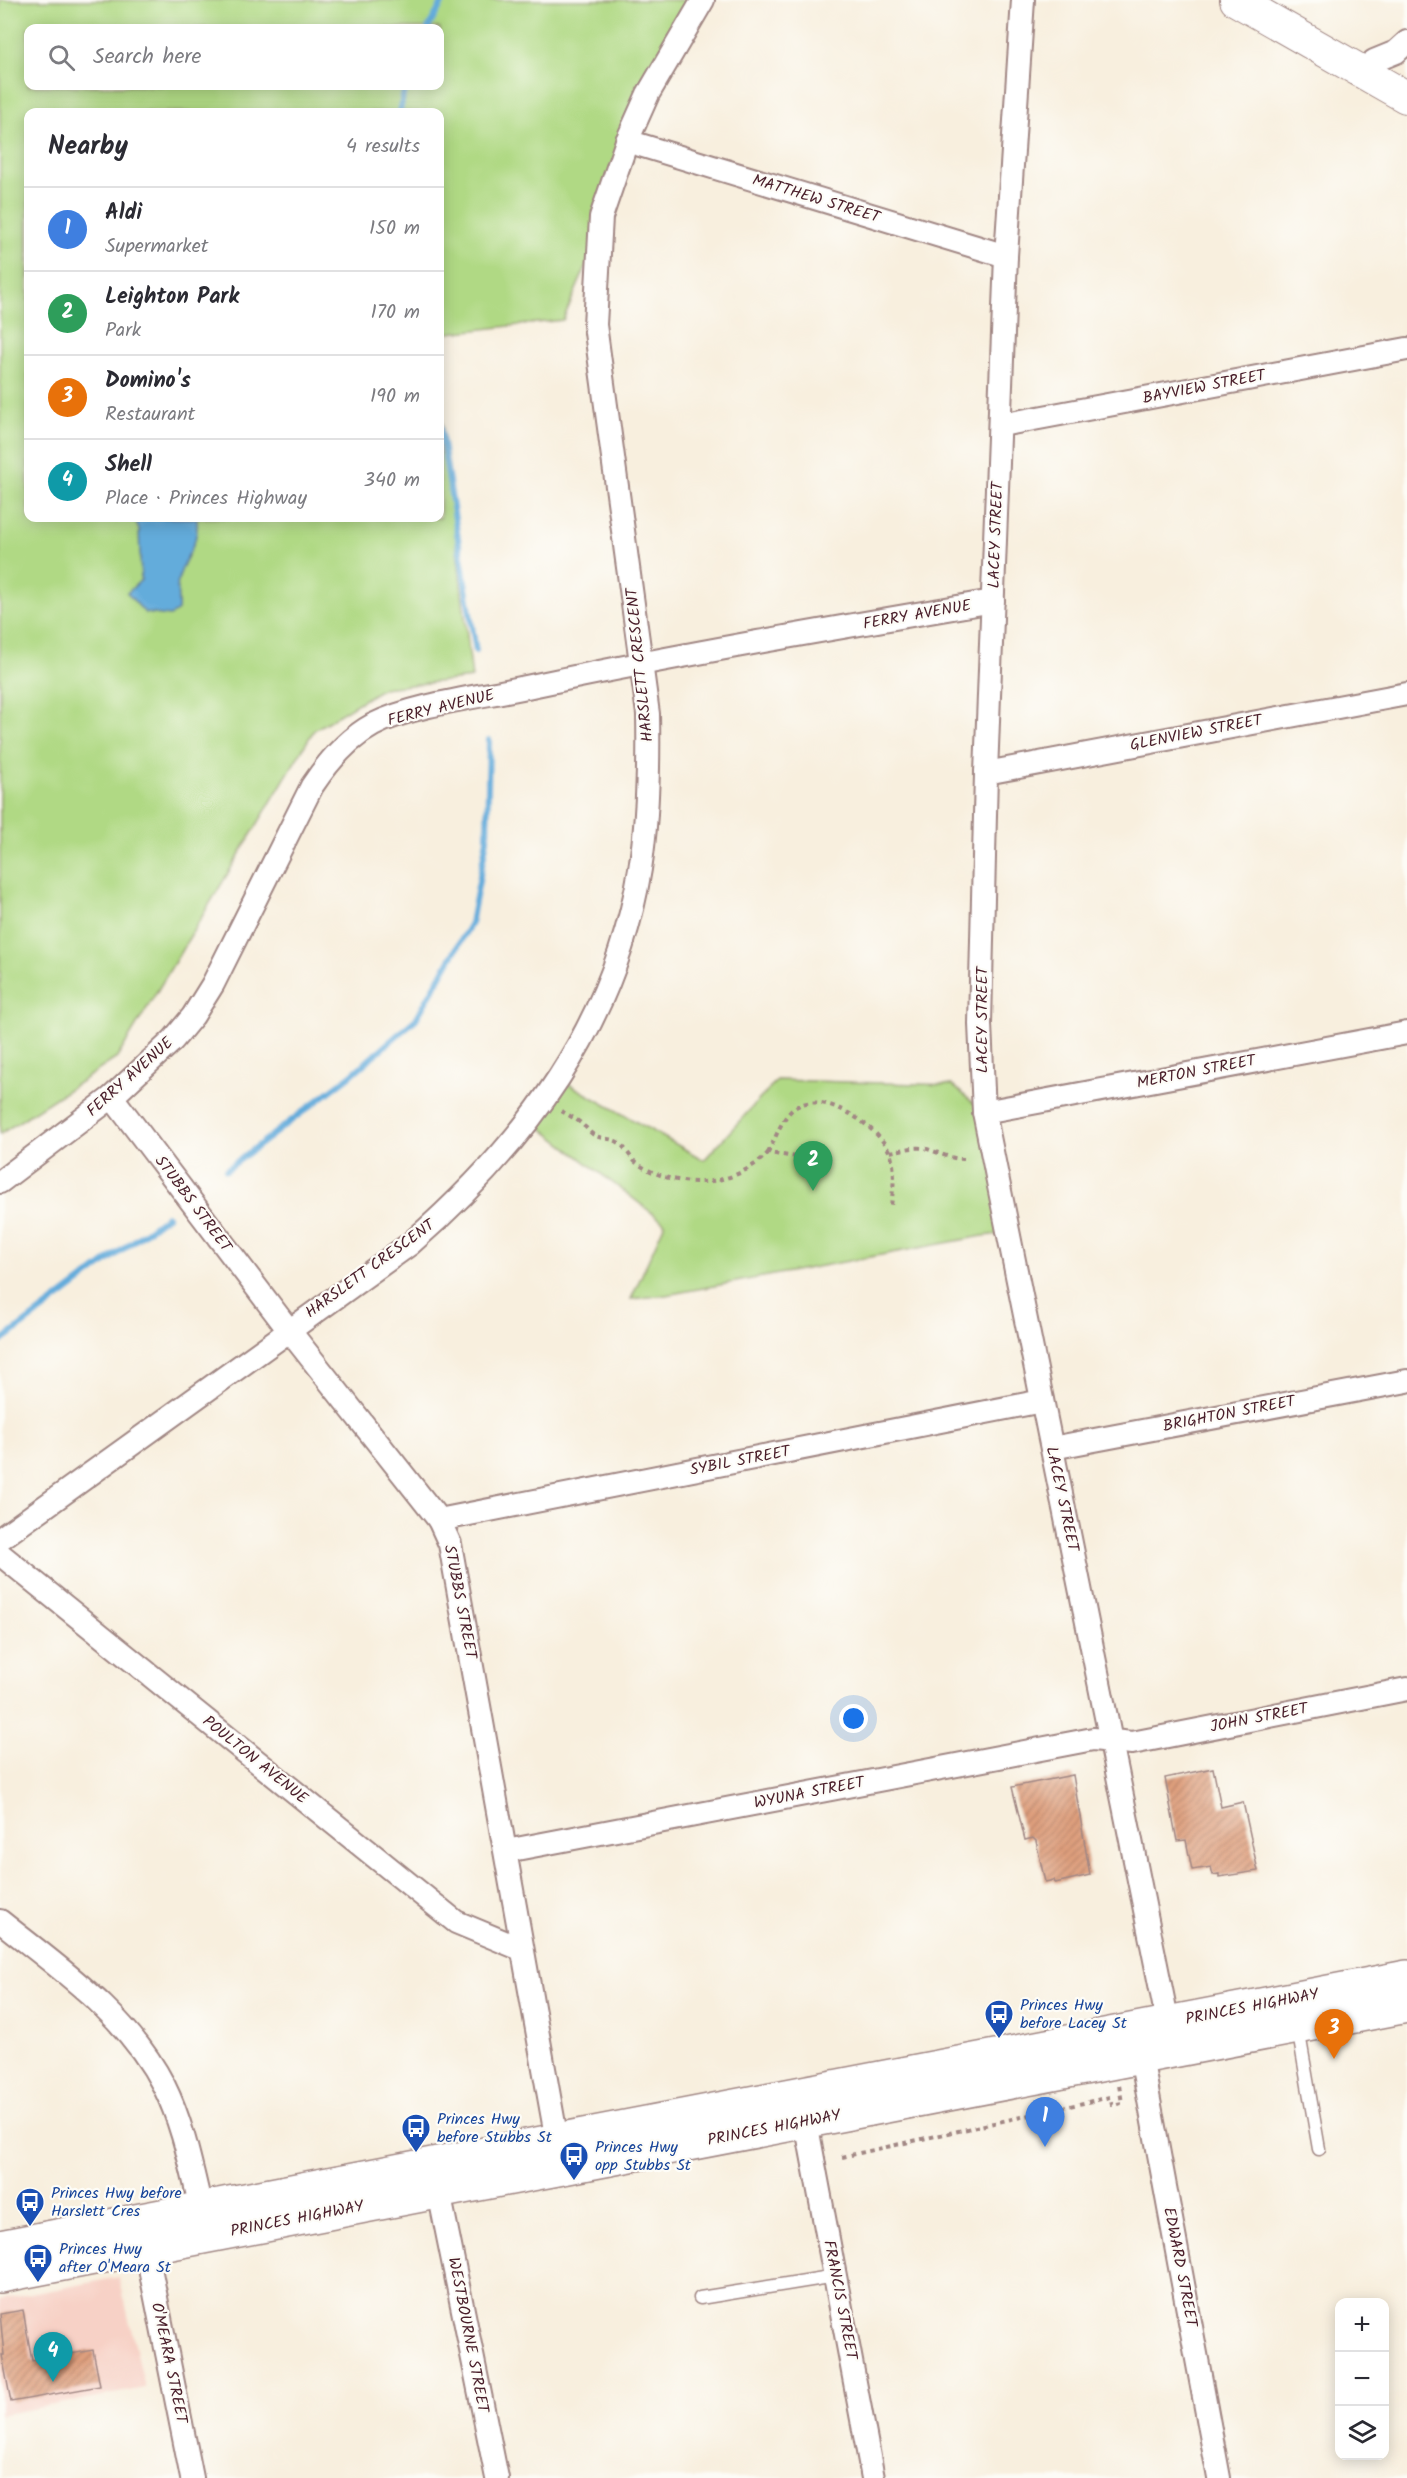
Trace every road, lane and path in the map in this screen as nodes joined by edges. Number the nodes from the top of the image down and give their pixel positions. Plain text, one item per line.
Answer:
1 (703, 0) edge
2 (1023, 0) edge
3 (1236, 0) edge
4 (1274, 0) edge
5 (1407, 42) edge
6 (1374, 62) junction
7 (1407, 97) edge
8 (627, 141) junction
9 (1006, 256) junction
10 (1407, 349) edge
11 (1001, 425) junction
12 (993, 601) junction
13 (642, 663) junction
14 (1407, 694) edge
15 (986, 772) junction
16 (1407, 1033) edge
17 (112, 1097) junction
18 (545, 1101) junction
19 (984, 1112) junction
20 (890, 1152) junction
21 (768, 1153) junction
22 (797, 1157) dead end
23 (964, 1159) dead end
24 (0, 1182) edge
25 (891, 1206) dead end
26 (288, 1329) junction
27 (1407, 1381) edge
28 (1042, 1401) junction
29 (1052, 1448) junction
30 (439, 1520) junction
31 (0, 1539) edge
32 (0, 1554) edge
33 (1407, 1689) edge
34 (1112, 1740) junction
35 (506, 1851) junction
36 (0, 1921) edge
37 (521, 1949) junction
38 (1407, 1977) edge
39 (1407, 2006) edge
40 (1168, 2024) junction
41 (1298, 2027) junction
42 (1141, 2057) junction
43 (1118, 2082) dead end
44 (806, 2122) junction
45 (557, 2141) junction
46 (1318, 2149) dead end
47 (842, 2157) dead end
48 (439, 2192) junction
49 (201, 2208) junction
50 (0, 2247) edge
51 (146, 2248) junction
52 (0, 2276) edge
53 (836, 2276) junction
54 (700, 2298) dead end
55 (192, 2478) edge
56 (496, 2478) edge
57 (873, 2478) edge
58 (1219, 2478) edge

1 - 8 street, HARSLETT CRESCENT
2 - 9 street, LACEY STREET
3 - 7 main road
4 - 6 main road
5 - 6 street
6 - 7 main road
8 - 9 street, MATTHEW STREET
8 - 13 street, HARSLETT CRESCENT
9 - 11 street, LACEY STREET
10 - 11 street, BAYVIEW STREET
11 - 12 street, LACEY STREET
12 - 13 street, FERRY AVENUE
12 - 15 street, LACEY STREET
13 - 17 street, FERRY AVENUE
13 - 18 street, HARSLETT CRESCENT
14 - 15 street, GLENVIEW STREET
15 - 19 street, LACEY STREET
16 - 19 street, MERTON STREET
17 - 24 street, FERRY AVENUE
17 - 26 street, STUBBS STREET
18 - 21 path
18 - 26 street, HARSLETT CRESCENT
19 - 28 street, LACEY STREET
20 - 21 path
20 - 23 path
20 - 25 path
21 - 22 path
26 - 30 street, STUBBS STREET
26 - 31 street, HARSLETT CRESCENT
27 - 29 street, BRIGHTON STREET
28 - 29 street, LACEY STREET
28 - 30 street, SYBIL STREET
29 - 34 street, LACEY STREET
30 - 35 street, STUBBS STREET
32 - 37 street, POULTON AVENUE
33 - 34 street, JOHN STREET
34 - 35 street, WYUNA STREET
34 - 40 street, LACEY STREET
35 - 37 street, STUBBS STREET
36 - 49 street
37 - 45 street, STUBBS STREET
38 - 40 highway, PRINCES HIGHWAY
39 - 41 highway, PRINCES HIGHWAY
40 - 45 highway, PRINCES HIGHWAY
41 - 42 highway, PRINCES HIGHWAY
41 - 46 lane
42 - 44 highway, PRINCES HIGHWAY
42 - 58 street, EDWARD STREET
43 - 47 path
44 - 48 highway, PRINCES HIGHWAY
44 - 53 street, FRANCIS STREET
45 - 49 highway, PRINCES HIGHWAY
48 - 51 highway, PRINCES HIGHWAY
48 - 56 street, WESTBOURNE STREET
49 - 50 highway, PRINCES HIGHWAY
51 - 52 highway, PRINCES HIGHWAY
51 - 55 street, O'MEARA STREET
53 - 54 lane
53 - 57 street, FRANCIS STREET

